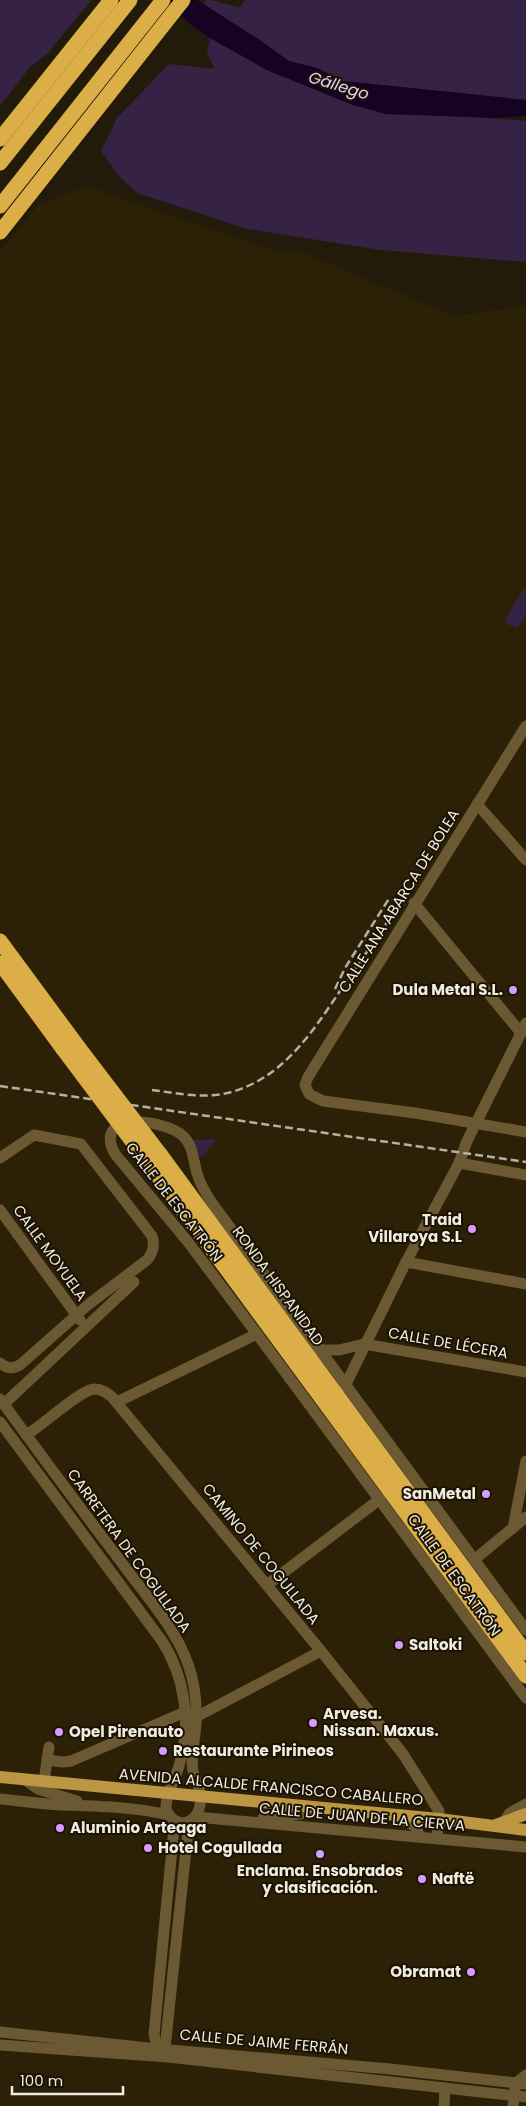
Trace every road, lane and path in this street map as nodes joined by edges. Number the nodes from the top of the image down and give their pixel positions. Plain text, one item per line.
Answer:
1 (111, 0) edge
2 (130, 0) edge
3 (163, 0) edge
4 (183, 0) edge
5 (0, 140) edge
6 (0, 163) edge
7 (0, 206) edge
8 (2, 228) edge
9 (526, 726) edge
10 (477, 804) junction
11 (526, 860) edge
12 (414, 903) junction
13 (0, 941) edge
14 (0, 963) edge
15 (525, 1026) edge
16 (476, 1124) junction
17 (526, 1132) edge
18 (0, 1158) edge
19 (153, 1158) junction
20 (459, 1163) junction
21 (526, 1175) edge
22 (0, 1210) edge
23 (406, 1262) junction
24 (134, 1282) dead end
25 (526, 1284) edge
26 (77, 1314) junction
27 (85, 1328) junction
28 (257, 1334) junction
29 (364, 1344) junction
30 (320, 1350) junction
31 (0, 1363) edge
32 (526, 1372) edge
33 (345, 1386) junction
34 (2, 1402) edge
35 (117, 1402) junction
36 (1, 1424) edge
37 (365, 1434) junction
38 (26, 1435) junction
39 (363, 1455) junction
40 (526, 1460) edge
41 (524, 1478) edge
42 (380, 1499) junction
43 (526, 1517) edge
44 (446, 1523) junction
45 (513, 1528) junction
46 (423, 1559) junction
47 (474, 1560) junction
48 (485, 1576) junction
49 (267, 1585) junction
50 (526, 1630) edge
51 (526, 1641) edge
52 (321, 1651) junction
53 (526, 1652) edge
54 (497, 1658) junction
55 (526, 1676) edge
56 (526, 1684) edge
57 (526, 1698) edge
58 (185, 1712) junction
59 (196, 1717) junction
60 (49, 1747) dead end
61 (47, 1760) junction
62 (0, 1777) edge
63 (24, 1779) junction
64 (44, 1781) junction
65 (168, 1794) junction
66 (201, 1796) junction
67 (0, 1799) edge
68 (526, 1804) edge
69 (88, 1805) junction
70 (316, 1807) junction
71 (388, 1814) junction
72 (526, 1814) edge
73 (171, 1817) junction
74 (194, 1818) junction
75 (439, 1819) junction
76 (239, 1820) junction
77 (500, 1823) junction
78 (526, 1830) edge
79 (420, 1838) junction
80 (437, 1839) junction
81 (526, 1847) edge
82 (0, 2032) edge
83 (154, 2034) junction
84 (0, 2046) edge
85 (141, 2051) junction
86 (163, 2051) junction
87 (526, 2074) edge
88 (521, 2083) edge
89 (446, 2088) junction
90 (518, 2099) edge
91 (444, 2106) edge

1 - 5 highway
2 - 6 highway
3 - 7 highway
4 - 8 highway
9 - 10 street, CALLE ANA ABARCA DE BOLEA
10 - 11 street
10 - 12 street, CALLE ANA ABARCA DE BOLEA
12 - 15 street
12 - 16 street, CALLE ANA ABARCA DE BOLEA
13 - 19 highway, RONDA HISPANIDAD, bridge
14 - 19 highway, RONDA HISPANIDAD, bridge
15 - 16 street
16 - 17 street
16 - 20 street
18 - 26 street, CALLE MOYUELA
19 - 37 highway, RONDA HISPANIDAD
19 - 39 highway, RONDA HISPANIDAD
20 - 21 street
20 - 23 street
22 - 26 street, CALLE MOYUELA
23 - 25 street
23 - 29 street
24 - 27 street, CALLE MOYUELA
26 - 27 street, CALLE MOYUELA
26 - 31 street, CALLE MOYUELA
27 - 34 street, CALLE MOYUELA
28 - 30 street, CALLE DE ESCATRÓN
28 - 35 street
28 - 42 street, CALLE DE ESCATRÓN
29 - 30 street
29 - 32 street, CALLE DE LÉCERA
29 - 33 street
30 - 33 street, CALLE DE ESCATRÓN
33 - 44 street, CALLE DE ESCATRÓN
34 - 38 street, CARRETERA DE COGULLADA
35 - 38 street, CAMINO DE COGULLADA
35 - 49 street, CAMINO DE COGULLADA
36 - 58 street, CARRETERA DE COGULLADA
37 - 44 street, CALLE DE ESCATRÓN
37 - 53 highway, RONDA HISPANIDAD
38 - 59 street, CARRETERA DE COGULLADA
39 - 46 street, RONDA HISPANIDAD
39 - 55 highway, RONDA HISPANIDAD
40 - 41 street
41 - 45 street
42 - 46 street, CALLE DE ESCATRÓN
42 - 49 street
43 - 45 street
44 - 47 street, CALLE DE ESCATRÓN
45 - 47 street
46 - 54 street, CALLE DE ESCATRÓN
47 - 48 street, CALLE DE ESCATRÓN
48 - 50 street, CALLE DE ESCATRÓN
48 - 51 street
49 - 52 street, CAMINO DE COGULLADA
52 - 59 street
52 - 75 street, CAMINO DE COGULLADA
54 - 56 street, CALLE DE ESCATRÓN
54 - 57 street, CALLE DE ESCATRÓN
58 - 61 street, AVENIDA ALCALDE FRANCISCO CABALLERO
58 - 65 street, CARRETERA DE COGULLADA
59 - 66 street, CARRETERA DE COGULLADA
60 - 61 street
61 - 64 street
62 - 63 main road, AVENIDA ALCALDE FRANCISCO CABALLERO
63 - 64 main road, AVENIDA ALCALDE FRANCISCO CABALLERO
63 - 69 street
64 - 65 main road, AVENIDA ALCALDE FRANCISCO CABALLERO
65 - 66 main road, AVENIDA ALCALDE FRANCISCO CABALLERO
65 - 73 street, CARRETERA DE COGULLADA
66 - 70 main road, AVENIDA ALCALDE FRANCISCO CABALLERO
66 - 74 street
67 - 69 street
68 - 77 street
69 - 73 street
70 - 71 main road, AVENIDA ALCALDE FRANCISCO CABALLERO
70 - 76 street
71 - 75 main road, AVENIDA ALCALDE FRANCISCO CABALLERO
71 - 79 street
72 - 77 main road, AVENIDA ALCALDE FRANCISCO CABALLERO
73 - 74 street
73 - 83 street, CARRETERA DE COGULLADA
74 - 76 street, CALLE DE JUAN DE LA CIERVA
74 - 86 street
75 - 77 main road, AVENIDA ALCALDE FRANCISCO CABALLERO
75 - 80 street
76 - 79 street, CALLE DE JUAN DE LA CIERVA
77 - 78 main road, AVENIDA ALCALDE FRANCISCO CABALLERO
79 - 80 street, CALLE DE JUAN DE LA CIERVA
80 - 81 street, CALLE DE JUAN DE LA CIERVA
82 - 85 street, CALLE DE JAIME FERRÁN
83 - 85 street
83 - 86 street
84 - 85 street, CALLE DE JAIME FERRÁN
85 - 86 street, CALLE DE JAIME FERRÁN
86 - 88 street, CALLE DE JAIME FERRÁN
86 - 89 street, CALLE DE JAIME FERRÁN
87 - 88 street
88 - 90 street
89 - 90 street, CALLE DE JAIME FERRÁN
89 - 91 street

